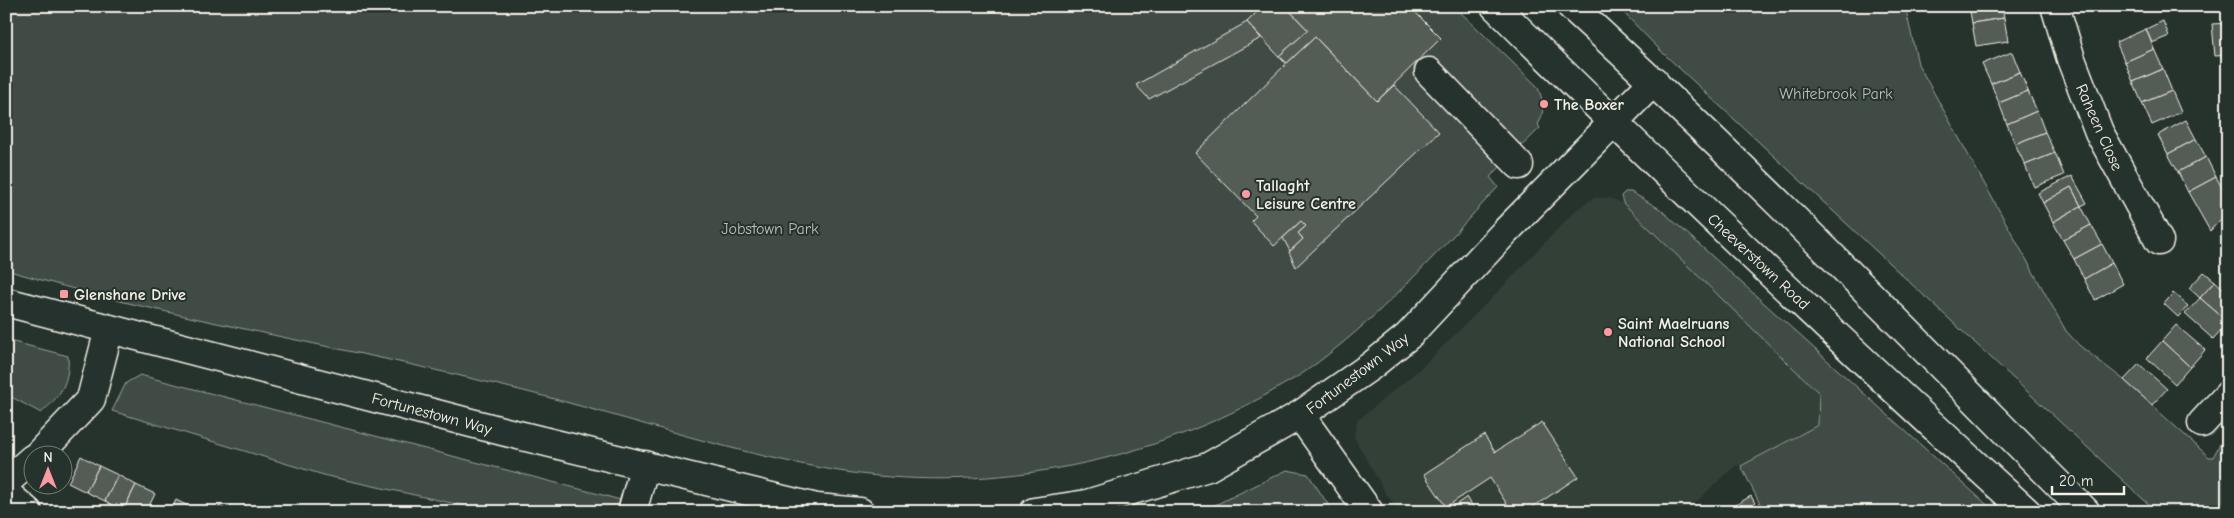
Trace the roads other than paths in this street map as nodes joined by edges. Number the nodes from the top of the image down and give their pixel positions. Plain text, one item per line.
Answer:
1 (1495, 6) edge
2 (1572, 6) edge
3 (2055, 6) edge
4 (1429, 72) dead end
5 (1654, 81) junction
6 (1613, 123) junction
7 (1519, 165) dead end
8 (2159, 241) dead end
9 (6, 302) edge
10 (108, 329) junction
11 (2228, 395) edge
12 (1300, 415) junction
13 (2202, 424) dead end
14 (46, 446) edge
15 (645, 465) junction
16 (22, 468) edge
17 (6, 482) edge
18 (6, 493) edge
19 (28, 512) edge
20 (632, 512) edge
21 (860, 512) edge
22 (1034, 512) edge
23 (1369, 512) edge
24 (2027, 512) edge
25 (2086, 512) edge

1 - 6 street, Cheeverstown Road
2 - 5 street
3 - 8 street, Raheen Close
4 - 7 street
5 - 6 street, Fortunestown Way
5 - 25 street
6 - 12 street, Fortunestown Way
6 - 24 street, Cheeverstown Road
9 - 10 street, Fortunestown Way
10 - 14 street
10 - 15 street, Fortunestown Way
11 - 13 street
12 - 22 street, Fortunestown Way
12 - 23 street
15 - 20 street
15 - 21 street, Fortunestown Way
16 - 17 street
18 - 19 street

